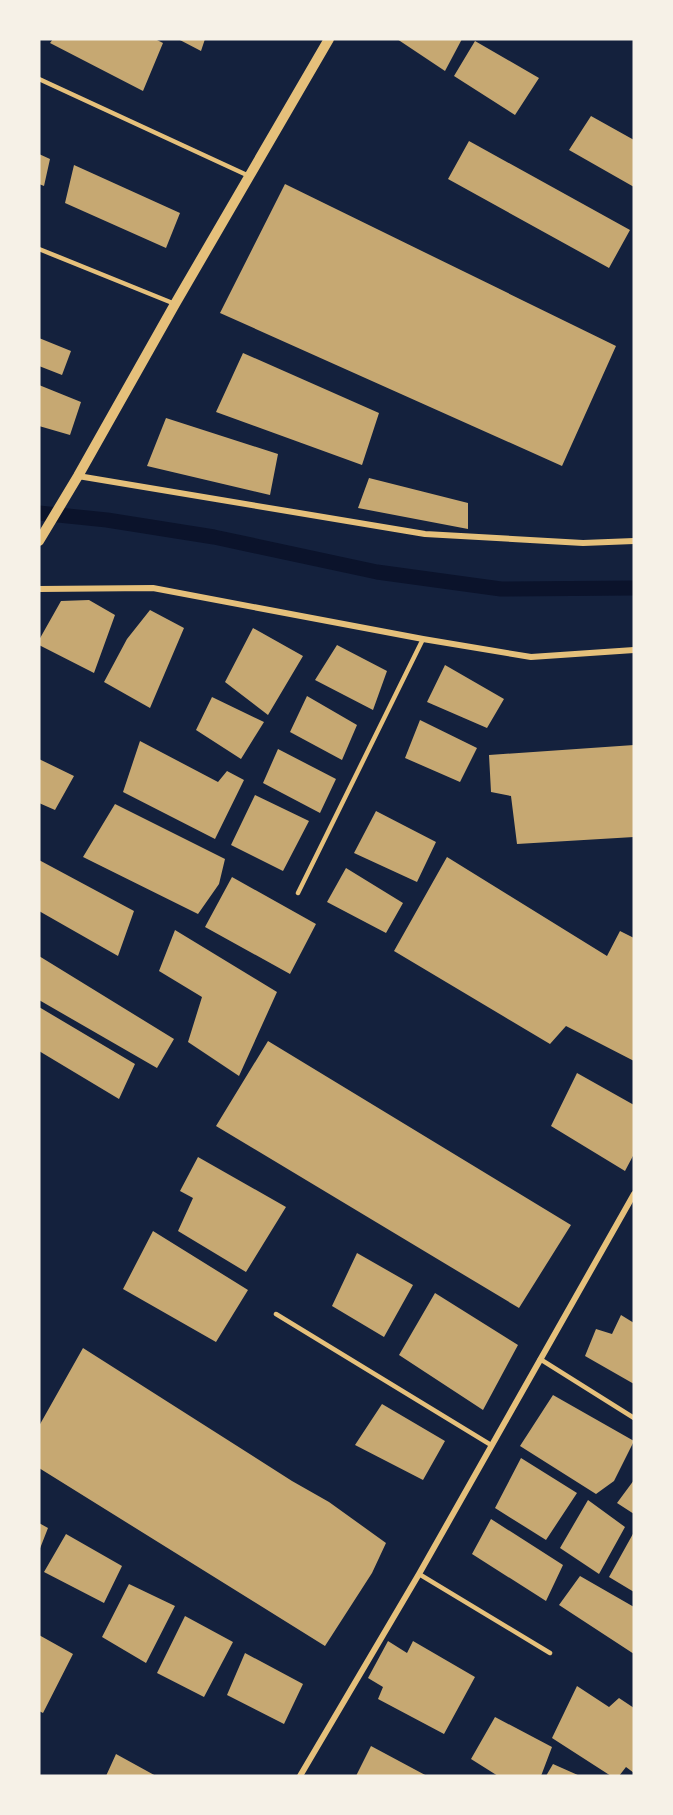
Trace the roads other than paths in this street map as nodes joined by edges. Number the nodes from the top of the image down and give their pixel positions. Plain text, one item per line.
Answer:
1 (329, 39) edge
2 (39, 79) edge
3 (250, 176) junction
4 (39, 249) edge
5 (175, 304) junction
6 (78, 476) junction
7 (39, 541) edge
8 (634, 541) edge
9 (39, 589) edge
10 (423, 639) junction
11 (634, 650) edge
12 (298, 893) dead end
13 (634, 1194) edge
14 (276, 1314) dead end
15 (540, 1359) junction
16 (634, 1418) edge
17 (491, 1445) junction
18 (419, 1574) junction
19 (550, 1653) dead end
20 (300, 1776) edge

1 - 3 street
2 - 3 lane
3 - 5 street
4 - 5 lane
5 - 6 street
6 - 7 street
6 - 8 street
9 - 10 street
10 - 11 street
10 - 12 lane
13 - 15 street
14 - 17 lane
15 - 16 lane
15 - 17 street
17 - 18 street
18 - 19 lane
18 - 20 street

